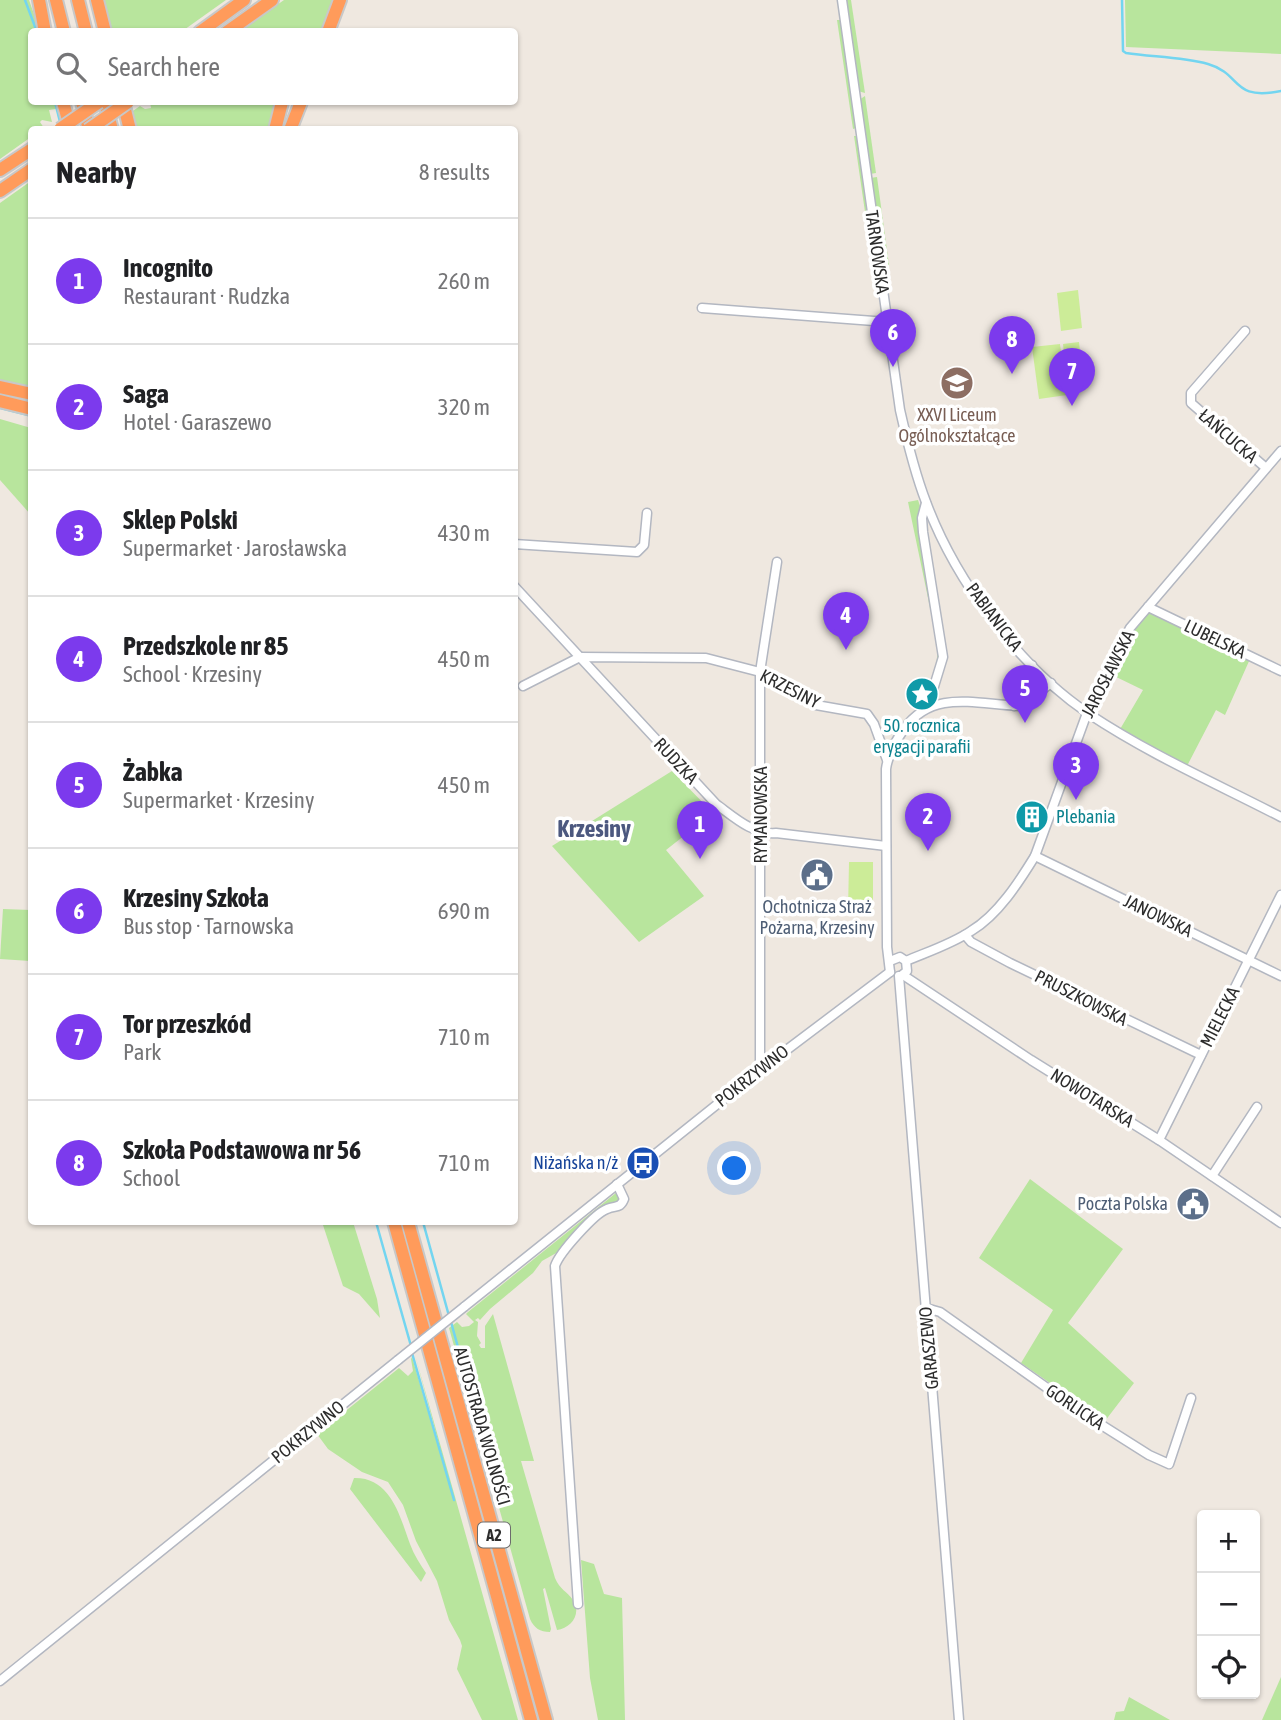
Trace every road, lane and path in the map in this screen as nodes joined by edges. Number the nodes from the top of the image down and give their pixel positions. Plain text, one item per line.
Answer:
1 (33, 0) edge
2 (39, 0) edge
3 (56, 0) edge
4 (78, 0) edge
5 (97, 0) edge
6 (272, 0) edge
7 (340, 0) edge
8 (842, 0) edge
9 (242, 1) edge
10 (44, 28) edge
11 (44, 28) edge
12 (63, 28) edge
13 (85, 28) edge
14 (104, 28) edge
15 (205, 28) edge
16 (234, 28) edge
17 (330, 28) edge
18 (64, 105) edge
19 (83, 105) edge
20 (95, 105) edge
21 (105, 105) edge
22 (121, 105) edge
23 (126, 105) edge
24 (281, 105) edge
25 (300, 105) edge
26 (63, 126) edge
27 (70, 126) edge
28 (87, 126) edge
29 (93, 126) edge
30 (111, 126) edge
31 (129, 126) edge
32 (276, 126) edge
33 (292, 126) edge
34 (28, 152) edge
35 (0, 170) edge
36 (28, 172) edge
37 (0, 191) edge
38 (702, 308) dead end
39 (887, 322) junction
40 (1245, 331) dead end
41 (0, 387) edge
42 (28, 393) edge
43 (0, 401) edge
44 (28, 408) edge
45 (1281, 451) edge
46 (1266, 468) junction
47 (926, 503) junction
48 (647, 513) dead end
49 (518, 544) edge
50 (777, 562) dead end
51 (518, 590) edge
52 (1148, 607) junction
53 (580, 657) junction
54 (1032, 665) junction
55 (1281, 671) edge
56 (760, 672) junction
57 (1051, 683) junction
58 (523, 686) dead end
59 (928, 706) junction
60 (1013, 706) junction
61 (1087, 713) junction
62 (887, 760) junction
63 (1281, 817) edge
64 (761, 834) junction
65 (886, 846) junction
66 (1035, 856) junction
67 (1281, 895) edge
68 (965, 935) junction
69 (1248, 960) junction
70 (890, 961) junction
71 (906, 961) junction
72 (898, 974) junction
73 (1281, 976) edge
74 (1201, 1055) junction
75 (760, 1070) junction
76 (1257, 1108) dead end
77 (1159, 1140) junction
78 (1212, 1176) junction
79 (617, 1184) junction
80 (1281, 1223) edge
81 (395, 1225) edge
82 (409, 1225) edge
83 (926, 1308) junction
84 (1191, 1398) dead end
85 (578, 1604) dead end
86 (0, 1681) edge
87 (531, 1720) edge
88 (546, 1720) edge
89 (959, 1720) edge

1 - 10 highway
2 - 11 highway
3 - 12 highway
4 - 13 highway
5 - 14 highway
6 - 16 highway
7 - 17 highway
8 - 39 street, TARNOWSKA
9 - 15 highway
18 - 27 highway
19 - 28 highway
20 - 26 highway, bridge
21 - 30 highway
22 - 29 highway, bridge
23 - 31 highway
24 - 32 highway
25 - 33 highway
34 - 35 highway
36 - 37 highway
38 - 39 street
39 - 47 street, TARNOWSKA
40 - 46 street, ŁAŃCUCKA
41 - 42 highway
43 - 44 highway
45 - 46 street, JAROSŁAWSKA
46 - 52 street, JAROSŁAWSKA
47 - 54 street, PABIANICKA
47 - 59 street, TARNOWSKA
48 - 49 street
50 - 56 street, RYMANOWSKA
51 - 53 street, RUDZKA
52 - 55 street, LUBELSKA
52 - 61 street, JAROSŁAWSKA
53 - 56 street, KRZESINY
53 - 58 street
53 - 64 street, RUDZKA
54 - 57 street, PABIANICKA
54 - 60 street
56 - 62 street, KRZESINY
56 - 64 street, RYMANOWSKA
57 - 60 street
57 - 61 street, PABIANICKA
59 - 60 street
59 - 62 street
61 - 63 street
61 - 66 street, JAROSŁAWSKA
62 - 65 street
64 - 65 street
64 - 75 street, RYMANOWSKA
65 - 70 street
66 - 68 street, JAROSŁAWSKA
66 - 69 street, JANOWSKA
67 - 69 street, MIELECKA
68 - 71 street, JAROSŁAWSKA
68 - 74 street, PRUSZKOWSKA
69 - 73 street, JANOWSKA
69 - 74 street, MIELECKA
70 - 71 street
70 - 72 street
71 - 72 street
72 - 75 street, POKRZYWNO
72 - 77 street, NOWOTARSKA
72 - 83 street, GARASZEWO
74 - 77 street, MIELECKA
75 - 79 street, POKRZYWNO
76 - 78 street
77 - 78 street, NOWOTARSKA
78 - 80 street, NOWOTARSKA
79 - 85 street
79 - 86 street, POKRZYWNO, bridge
81 - 87 highway, AUTOSTRADA WOLNOŚCI / A2
82 - 88 highway, AUTOSTRADA WOLNOŚCI / A2
83 - 84 street, GORLICKA
83 - 89 street, GARASZEWO

